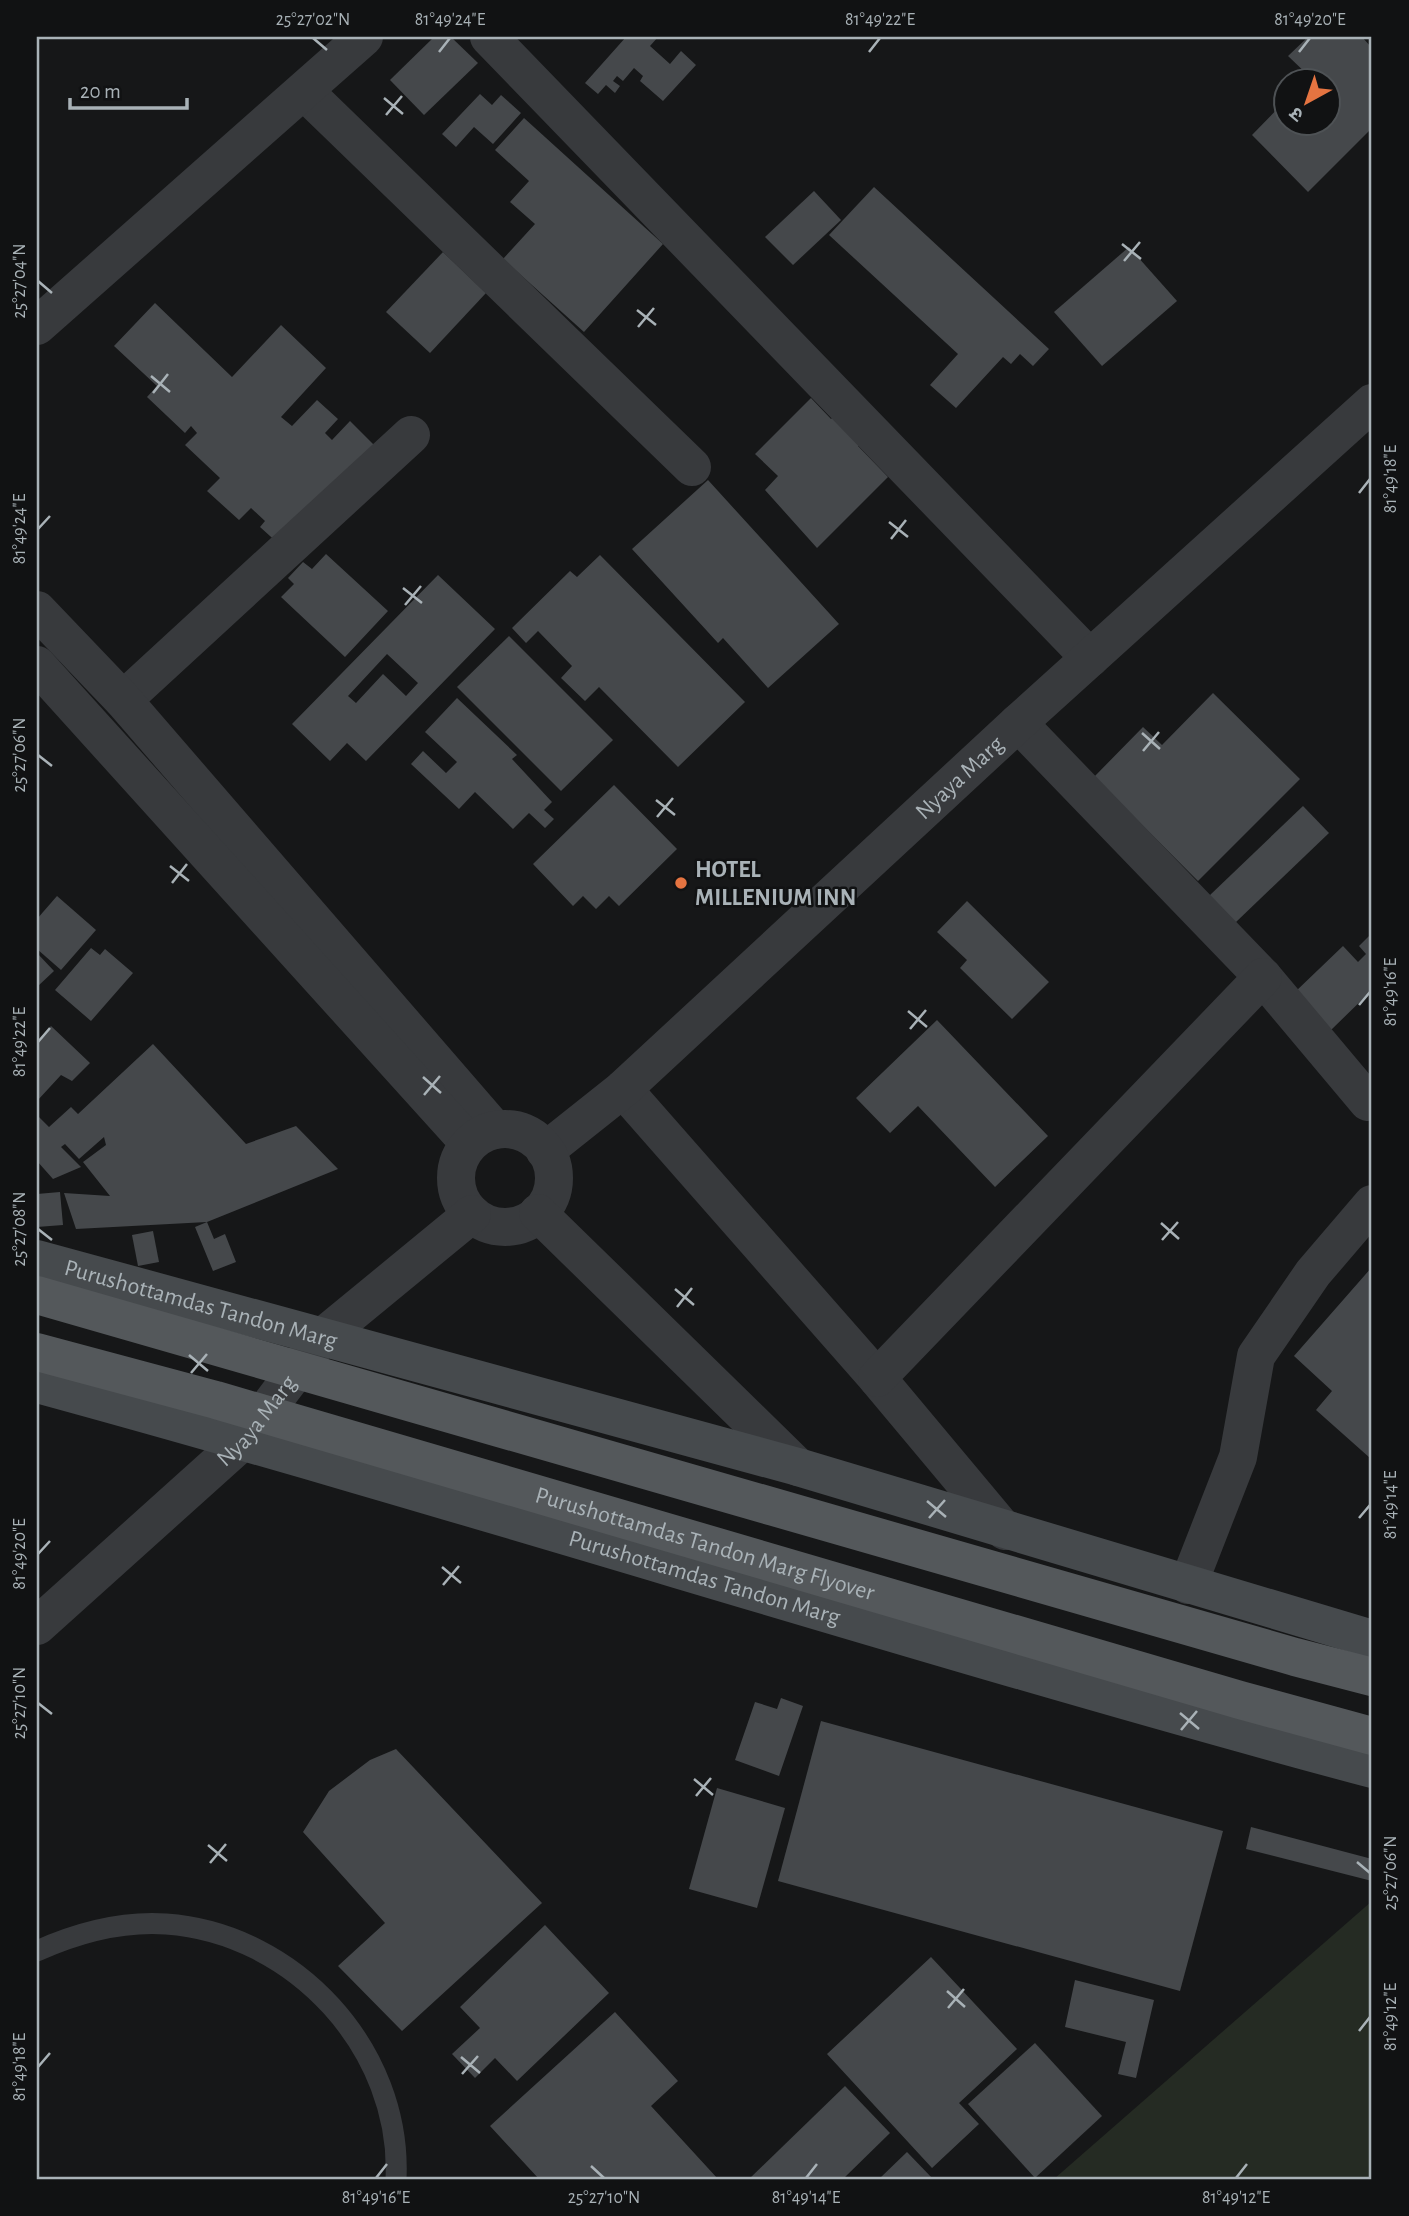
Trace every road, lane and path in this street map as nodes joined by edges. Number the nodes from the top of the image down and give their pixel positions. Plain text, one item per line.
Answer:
1 (364, 37) edge
2 (489, 37) edge
3 (304, 91) junction
4 (37, 326) edge
5 (1372, 403) edge
6 (411, 435) dead end
7 (692, 467) dead end
8 (37, 610) edge
9 (1090, 658) junction
10 (37, 665) edge
11 (123, 700) junction
12 (1018, 723) junction
13 (1263, 977) junction
14 (623, 1089) junction
15 (1368, 1102) dead end
16 (482, 1137) junction
17 (545, 1151) junction
18 (1372, 1204) edge
19 (538, 1213) junction
20 (472, 1214) junction
21 (37, 1259) edge
22 (37, 1295) edge
23 (320, 1339) junction
24 (37, 1352) edge
25 (877, 1378) junction
26 (37, 1384) edge
27 (244, 1440) junction
28 (797, 1467) junction
29 (1005, 1531) junction
30 (1188, 1585) junction
31 (37, 1626) edge
32 (1372, 1639) edge
33 (1372, 1677) edge
34 (1372, 1736) edge
35 (1372, 1769) edge
36 (37, 1951) edge
37 (396, 2179) edge

1 - 3 street
2 - 9 street
3 - 4 street
3 - 7 street
5 - 9 street, Nyaya Marg
6 - 11 street
8 - 11 street
9 - 12 street, Nyaya Marg
10 - 16 street
11 - 16 street
12 - 13 street
12 - 14 street, Nyaya Marg
13 - 15 street
13 - 25 street
14 - 17 street, Nyaya Marg
14 - 25 street
16 - 17 street
16 - 20 street
17 - 19 street
18 - 30 street
19 - 20 street
19 - 28 street
20 - 23 street, Nyaya Marg
21 - 23 main road, Purushottamdas Tandon Marg
22 - 33 main road, bridge
23 - 27 street, Nyaya Marg
23 - 28 main road, Purushottamdas Tandon Marg
24 - 34 main road, Purushottamdas Tandon Marg Flyover, bridge
25 - 29 street
26 - 27 main road, Purushottamdas Tandon Marg
27 - 31 street, Nyaya Marg
27 - 35 main road, Purushottamdas Tandon Marg
28 - 29 main road, Purushottamdas Tandon Marg
29 - 30 main road, Purushottamdas Tandon Marg
30 - 32 main road, Purushottamdas Tandon Marg
36 - 37 lane

